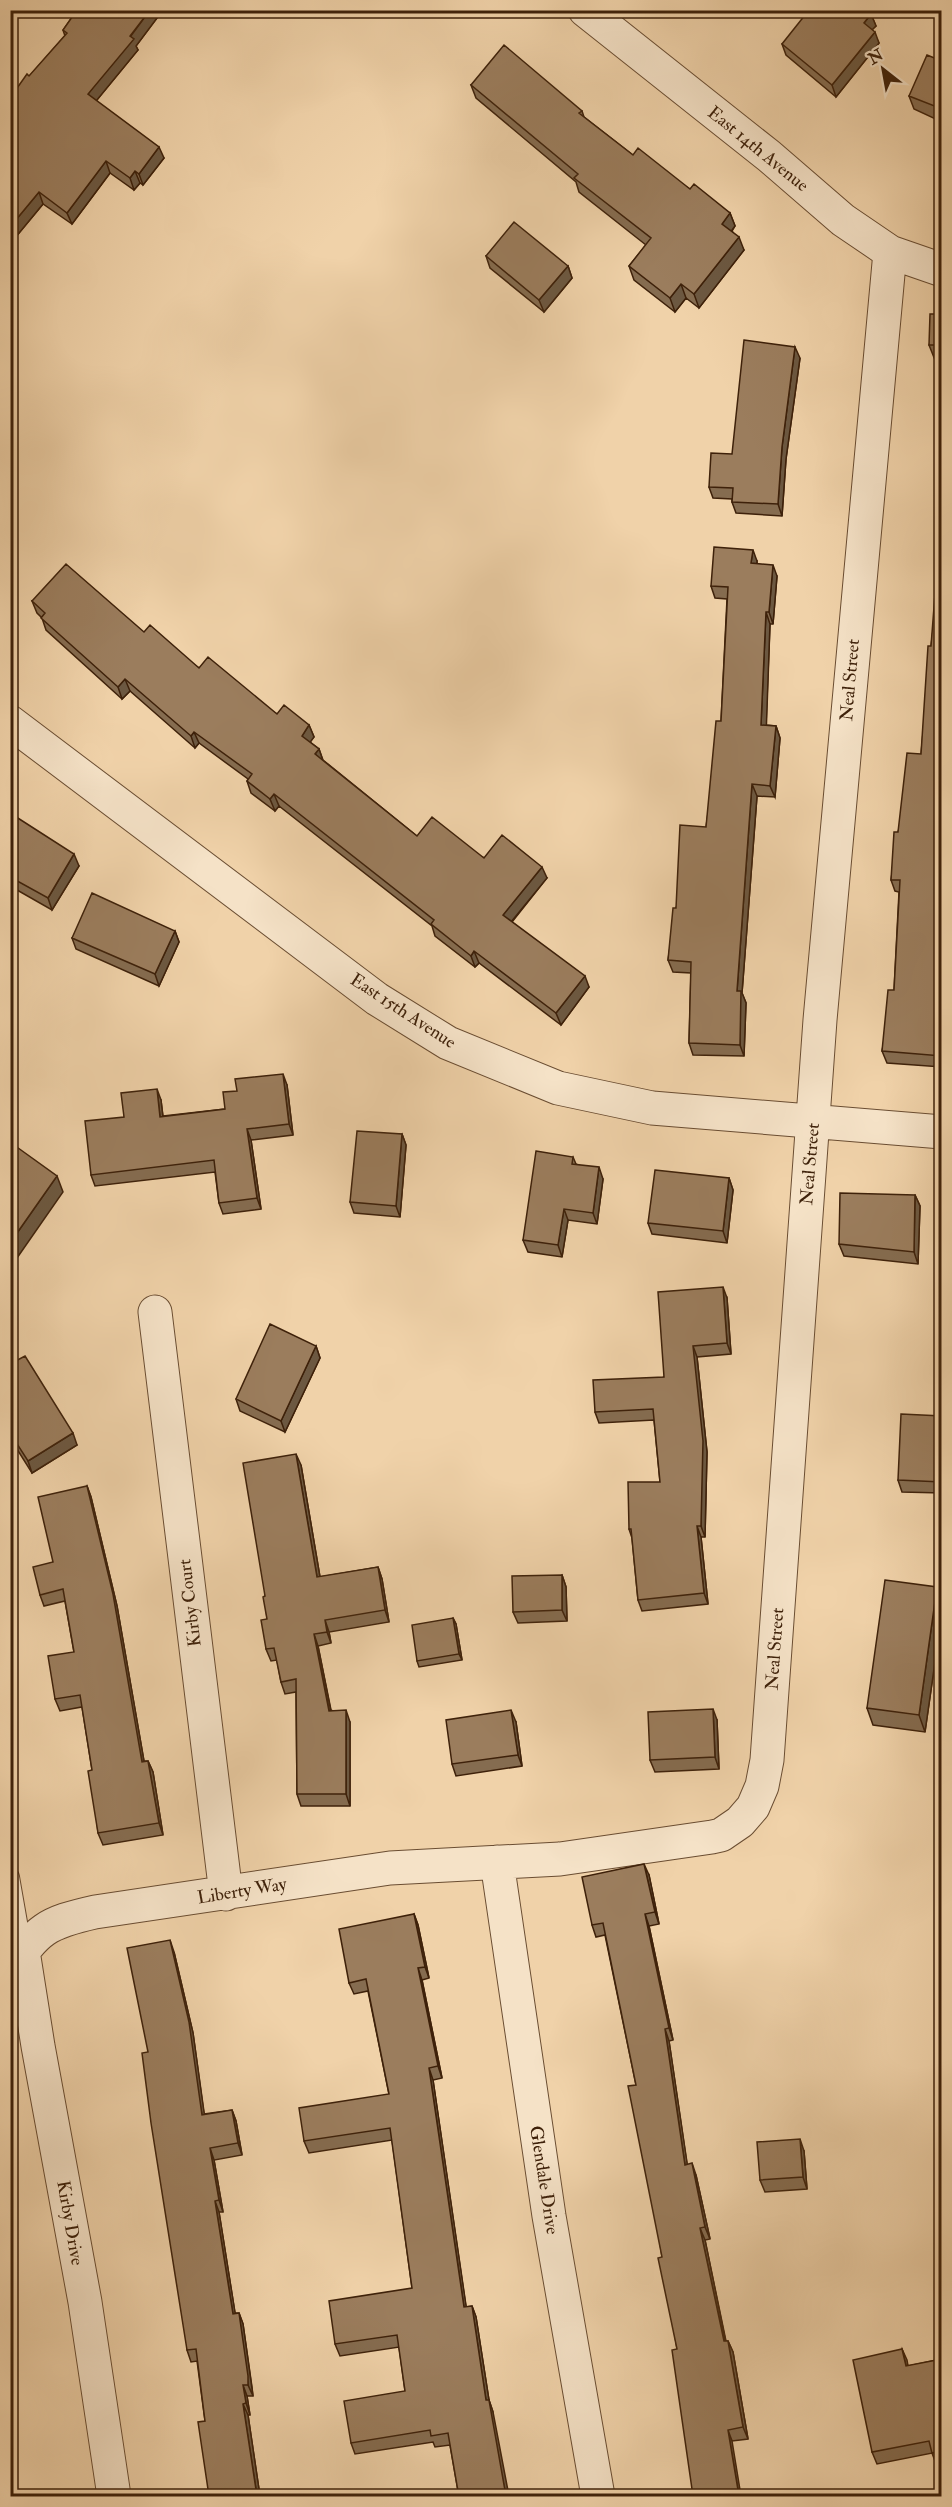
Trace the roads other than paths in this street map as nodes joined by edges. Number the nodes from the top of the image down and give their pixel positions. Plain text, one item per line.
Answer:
1 (585, 10) edge
2 (890, 252) junction
3 (942, 270) edge
4 (10, 722) edge
5 (814, 1121) junction
6 (942, 1132) edge
7 (155, 1312) dead end
8 (497, 1862) junction
9 (10, 1877) edge
10 (226, 1894) junction
11 (17, 1960) edge
12 (114, 2496) edge
13 (598, 2496) edge

1 - 2 street, East 14th Avenue
2 - 3 street, East 14th Avenue
2 - 5 street, Neal Street
4 - 5 street, East 15th Avenue
5 - 6 street, East 15th Avenue
5 - 8 street, Neal Street
7 - 10 street, Kirby Court
8 - 10 street, Liberty Way
8 - 13 street, Glendale Drive
9 - 11 lane
10 - 11 street, Liberty Way
11 - 12 street, Kirby Drive

